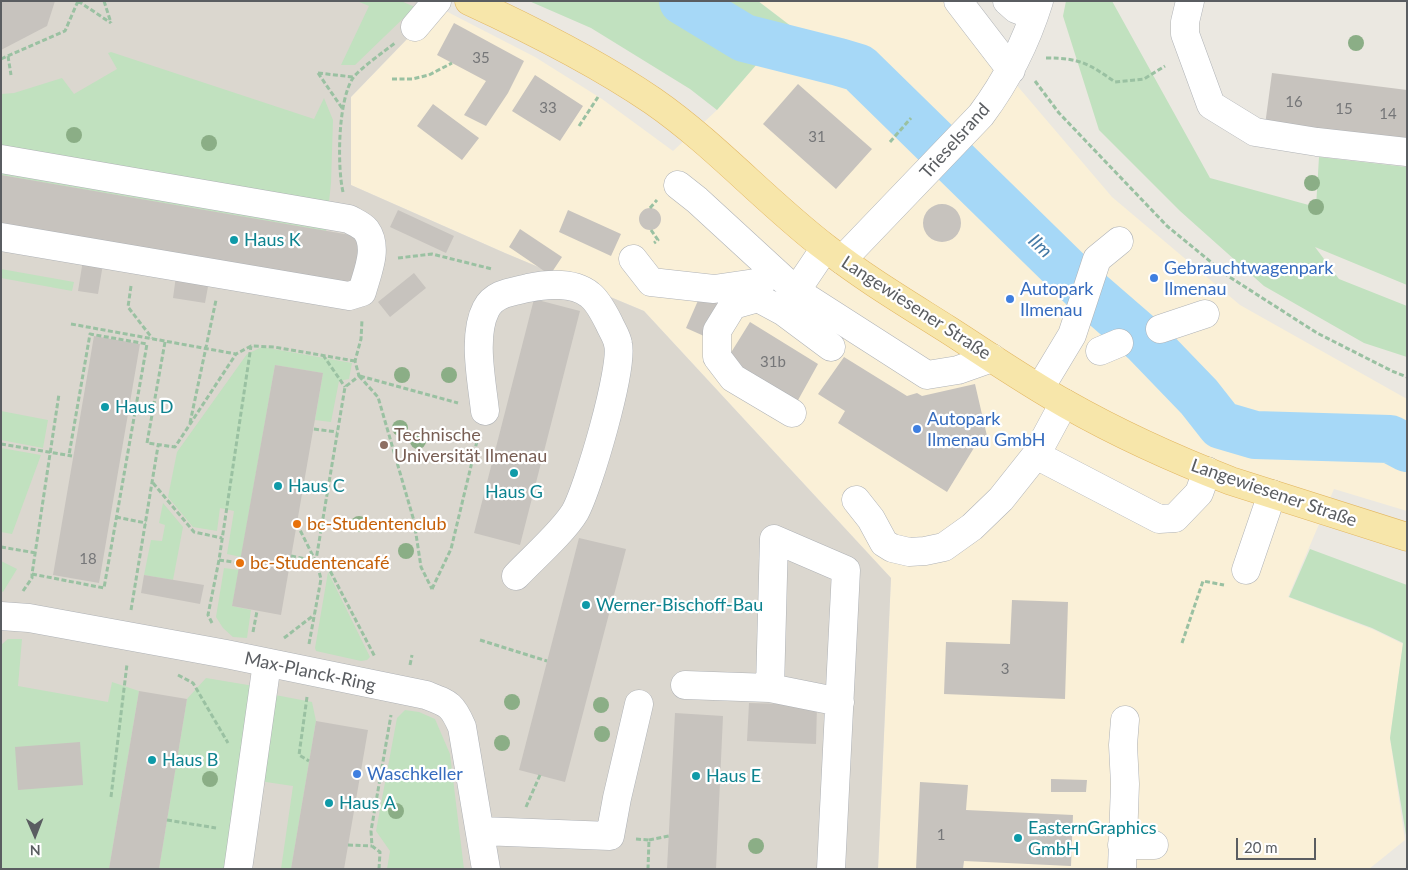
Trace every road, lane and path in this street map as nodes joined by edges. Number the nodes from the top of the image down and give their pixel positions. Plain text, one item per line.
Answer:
1 (78, 1) edge
2 (104, 1) edge
3 (438, 1) edge
4 (469, 1) edge
5 (958, 1) edge
6 (1006, 1) edge
7 (1190, 1) edge
8 (1037, 9) edge
9 (415, 27) joint
10 (8, 56) junction
11 (1, 59) edge
12 (452, 63) dead end
13 (1014, 64) junction
14 (1165, 66) dead end
15 (11, 75) dead end
16 (353, 77) junction
17 (392, 79) dead end
18 (598, 96) dead end
19 (342, 108) junction
20 (911, 118) dead end
21 (579, 126) dead end
22 (890, 142) dead end
23 (1407, 152) edge
24 (1, 159) edge
25 (678, 185) dead end
26 (349, 219) junction
27 (1, 237) edge
28 (1119, 240) dead end
29 (834, 254) junction
30 (413, 256) dead end
31 (633, 259) dead end
32 (136, 260) junction
33 (462, 261) dead end
34 (362, 292) junction
35 (788, 294) junction
36 (216, 298) dead end
37 (1205, 314) dead end
38 (71, 324) dead end
39 (1160, 329) dead end
40 (153, 339) junction
41 (165, 342) junction
42 (252, 346) junction
43 (831, 347) dead end
44 (206, 349) junction
45 (236, 354) junction
46 (323, 355) junction
47 (992, 358) junction
48 (355, 361) junction
49 (360, 376) junction
50 (1407, 377) edge
51 (345, 388) junction
52 (1040, 388) junction
53 (59, 394) dead end
54 (1064, 403) junction
55 (485, 411) junction
56 (792, 413) dead end
57 (190, 426) junction
58 (314, 429) dead end
59 (337, 432) junction
60 (1, 444) edge
61 (158, 446) junction
62 (51, 453) junction
63 (1036, 455) junction
64 (1207, 471) junction
65 (152, 483) junction
66 (1272, 494) junction
67 (856, 500) dead end
68 (116, 517) junction
69 (146, 523) junction
70 (297, 524) dead end
71 (1407, 537) edge
72 (222, 538) junction
73 (1, 547) edge
74 (36, 553) junction
75 (291, 556) dead end
76 (219, 560) junction
77 (316, 560) junction
78 (240, 563) dead end
79 (1246, 570) joint
80 (32, 574) junction
81 (516, 576) dead end
82 (28, 583) dead end
83 (208, 615) dead end
84 (1, 616) edge
85 (130, 637) junction
86 (480, 640) dead end
87 (1182, 643) dead end
88 (547, 661) dead end
89 (267, 663) junction
90 (304, 670) junction
91 (171, 671) dead end
92 (685, 685) dead end
93 (770, 688) junction
94 (395, 689) junction
95 (840, 702) junction
96 (639, 704) dead end
97 (1125, 720) dead end
98 (309, 760) dead end
99 (251, 781) junction
100 (111, 797) dead end
101 (167, 820) dead end
102 (481, 831) junction
103 (244, 832) junction
104 (669, 836) dead end
105 (649, 840) dead end
106 (348, 845) dead end
107 (1154, 845) dead end
108 (372, 846) junction
109 (1122, 857) edge
110 (238, 869) edge
111 (379, 869) edge
112 (486, 869) edge
113 (831, 869) edge

1 - 2 path
1 - 10 path
3 - 9 street
4 - 29 main road, Langewiesener Straße
5 - 13 street
6 - 8 street
7 - 23 street
8 - 13 street, Trieselsrand
9 - 16 path
10 - 11 path
10 - 15 path
12 - 17 path
13 - 14 path
13 - 29 street, Trieselsrand
13 - 50 path
16 - 19 path
16 - 19 path
18 - 21 path
19 - 26 path
20 - 22 path
24 - 26 street
25 - 35 street
26 - 34 street
27 - 32 street
28 - 52 street
29 - 35 street, Trieselsrand
29 - 47 main road, Langewiesener Straße
30 - 33 path
31 - 35 street
32 - 34 street
32 - 40 path
34 - 48 path
35 - 43 street
35 - 47 street
35 - 56 street
36 - 44 path
37 - 39 street
38 - 40 path
40 - 41 path
41 - 44 path
41 - 61 path
42 - 45 path
42 - 46 path
42 - 72 path
44 - 45 path
44 - 57 path
45 - 57 path
46 - 48 path
46 - 51 path
47 - 52 main road, Langewiesener Straße
48 - 49 path
49 - 51 path
49 - 55 path
49 - 55 path
51 - 59 path
52 - 54 main road, Langewiesener Straße
53 - 62 path
54 - 63 street
54 - 64 main road, Langewiesener Straße
55 - 81 street
57 - 61 path
58 - 59 path
59 - 77 path
60 - 62 path
61 - 65 path
62 - 68 path
62 - 74 path
63 - 64 street
63 - 67 street
64 - 66 main road, Langewiesener Straße
65 - 69 path
65 - 72 path
66 - 71 main road, Langewiesener Straße
66 - 79 street
68 - 69 path
68 - 80 path
69 - 85 path
70 - 77 path
72 - 76 path
73 - 74 path
74 - 80 path
75 - 77 path
76 - 78 path
76 - 83 path
77 - 90 path
77 - 94 path
79 - 87 path
80 - 82 path
84 - 85 street, Max-Planck-Ring
85 - 89 street, Max-Planck-Ring
85 - 100 path
86 - 88 path
89 - 90 street, Max-Planck-Ring
89 - 99 street
90 - 94 street, Max-Planck-Ring
90 - 98 path
91 - 99 path
92 - 93 street
93 - 95 street
93 - 95 street
94 - 102 street, Max-Planck-Ring
94 - 108 path
95 - 113 street
96 - 102 street
97 - 109 street
99 - 103 street
101 - 103 path
102 - 112 street, Max-Planck-Ring
103 - 110 street
104 - 105 path
106 - 108 path
107 - 109 street
108 - 111 path

